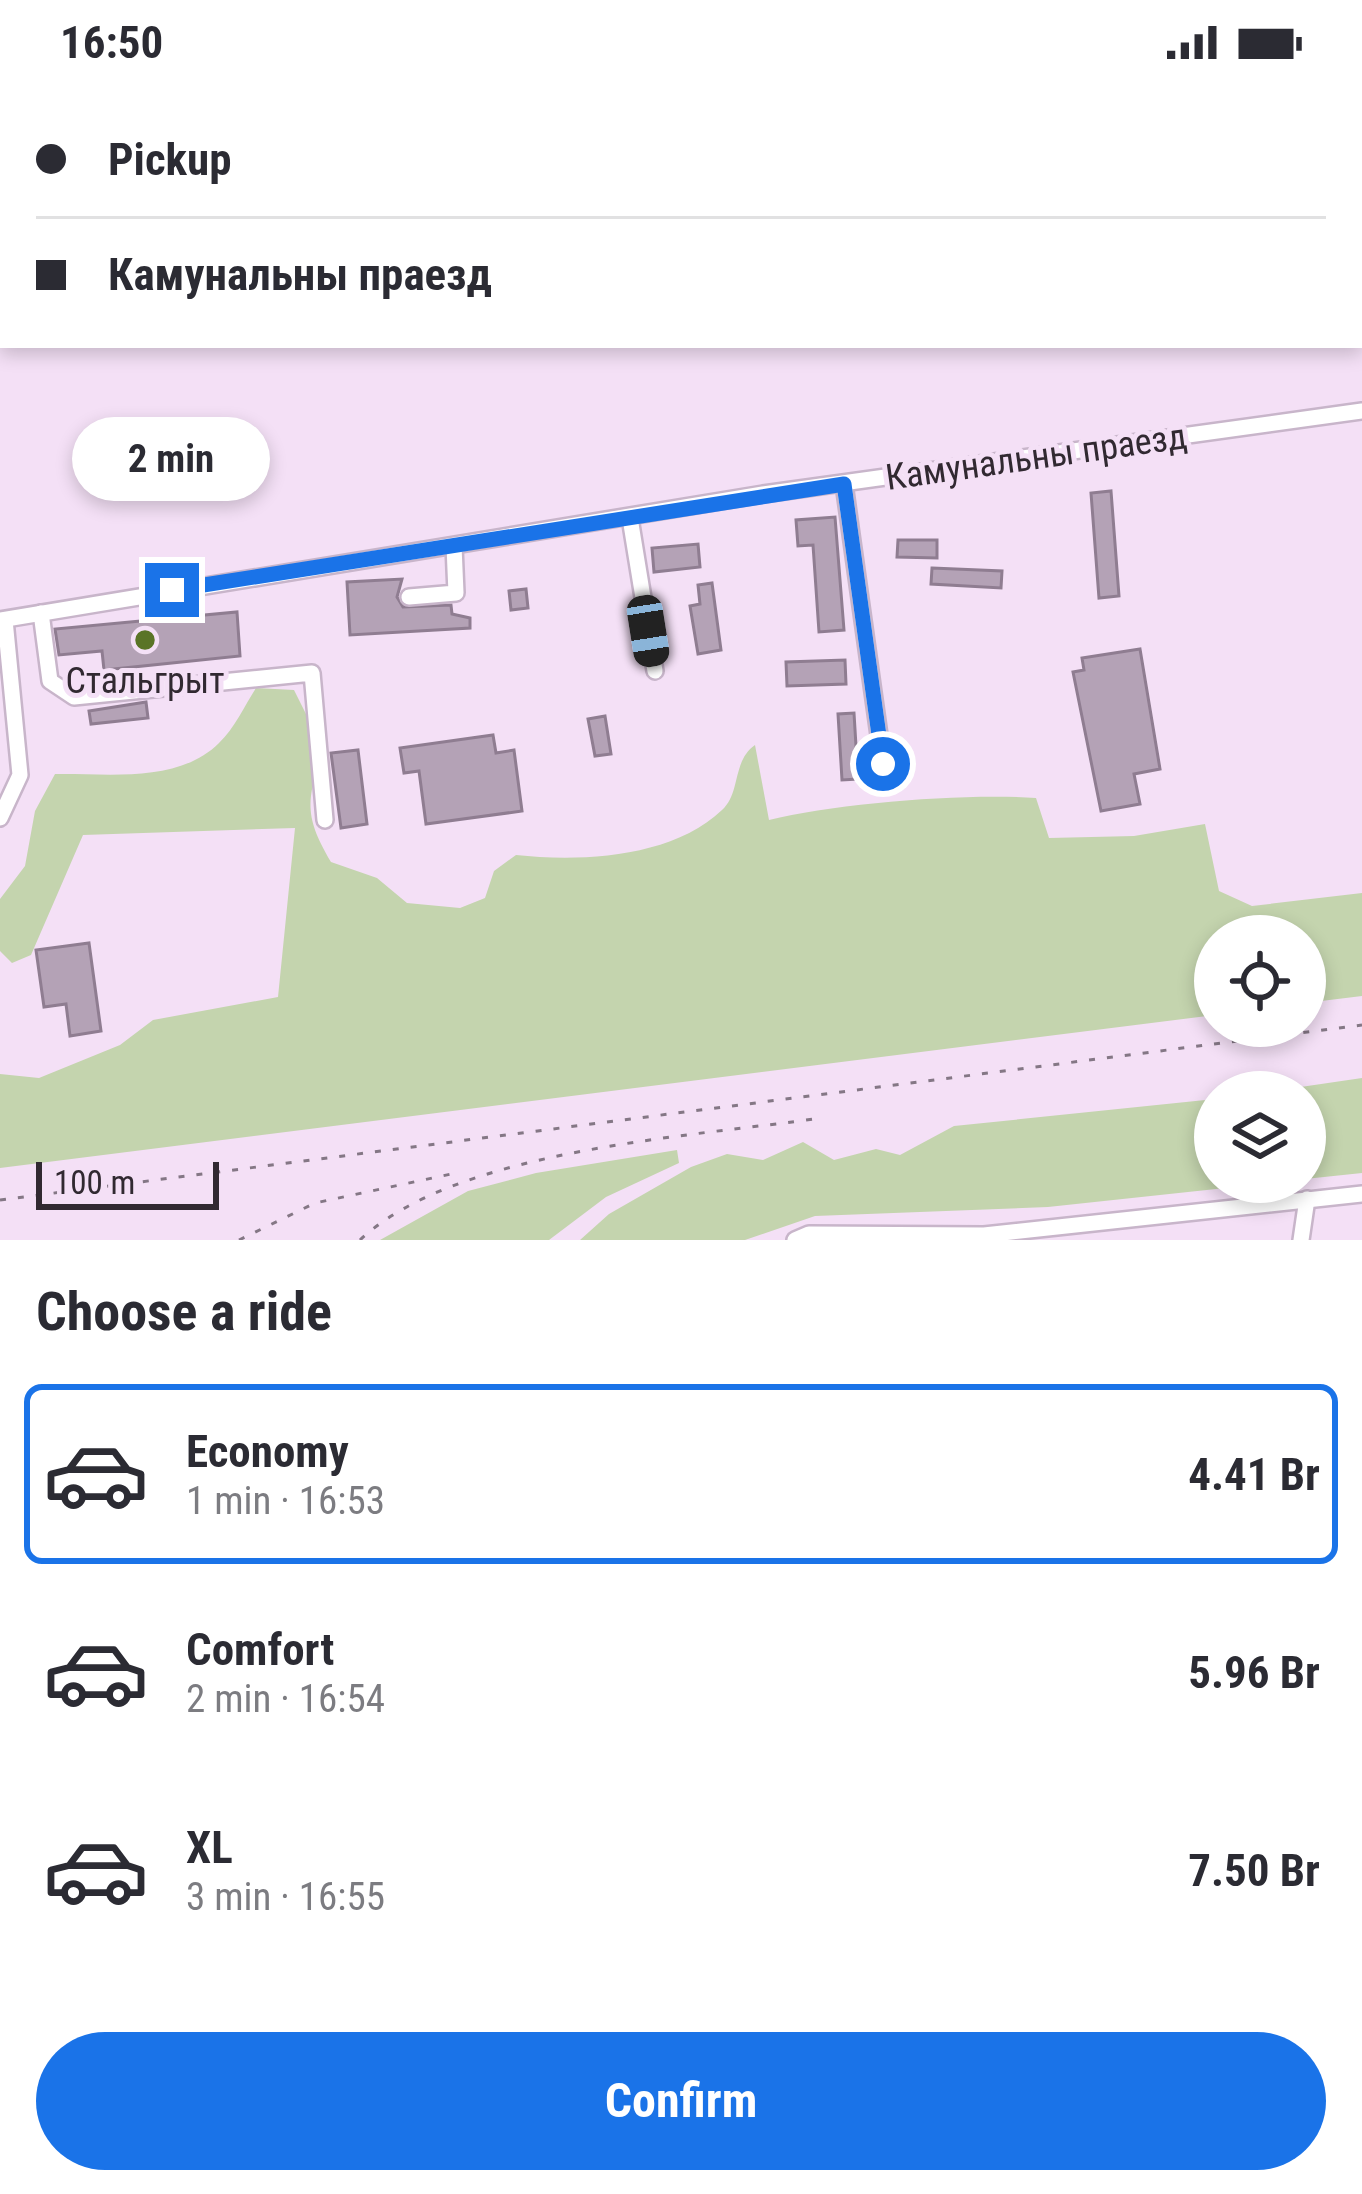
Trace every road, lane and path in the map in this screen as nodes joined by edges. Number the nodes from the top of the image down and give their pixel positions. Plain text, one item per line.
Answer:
1 (1362, 411) edge
2 (844, 484) junction
3 (630, 518) junction
4 (454, 546) junction
5 (409, 597) dead end
6 (41, 614) junction
7 (2, 620) edge
8 (655, 671) dead end
9 (883, 764) dead end
10 (0, 818) edge
11 (325, 820) dead end
12 (1362, 1194) edge
13 (1326, 1197) edge
14 (1271, 1203) edge
15 (1306, 1203) edge
16 (795, 1240) edge
17 (1301, 1240) edge

1 - 2 street, Камунальны праезд
2 - 3 street, Камунальны праезд
2 - 9 street
3 - 4 street, Камунальны праезд
3 - 8 street
4 - 5 street
4 - 6 street, Камунальны праезд
6 - 7 street, Камунальны праезд
6 - 11 street
7 - 10 street
12 - 13 street
14 - 16 street
15 - 17 street

